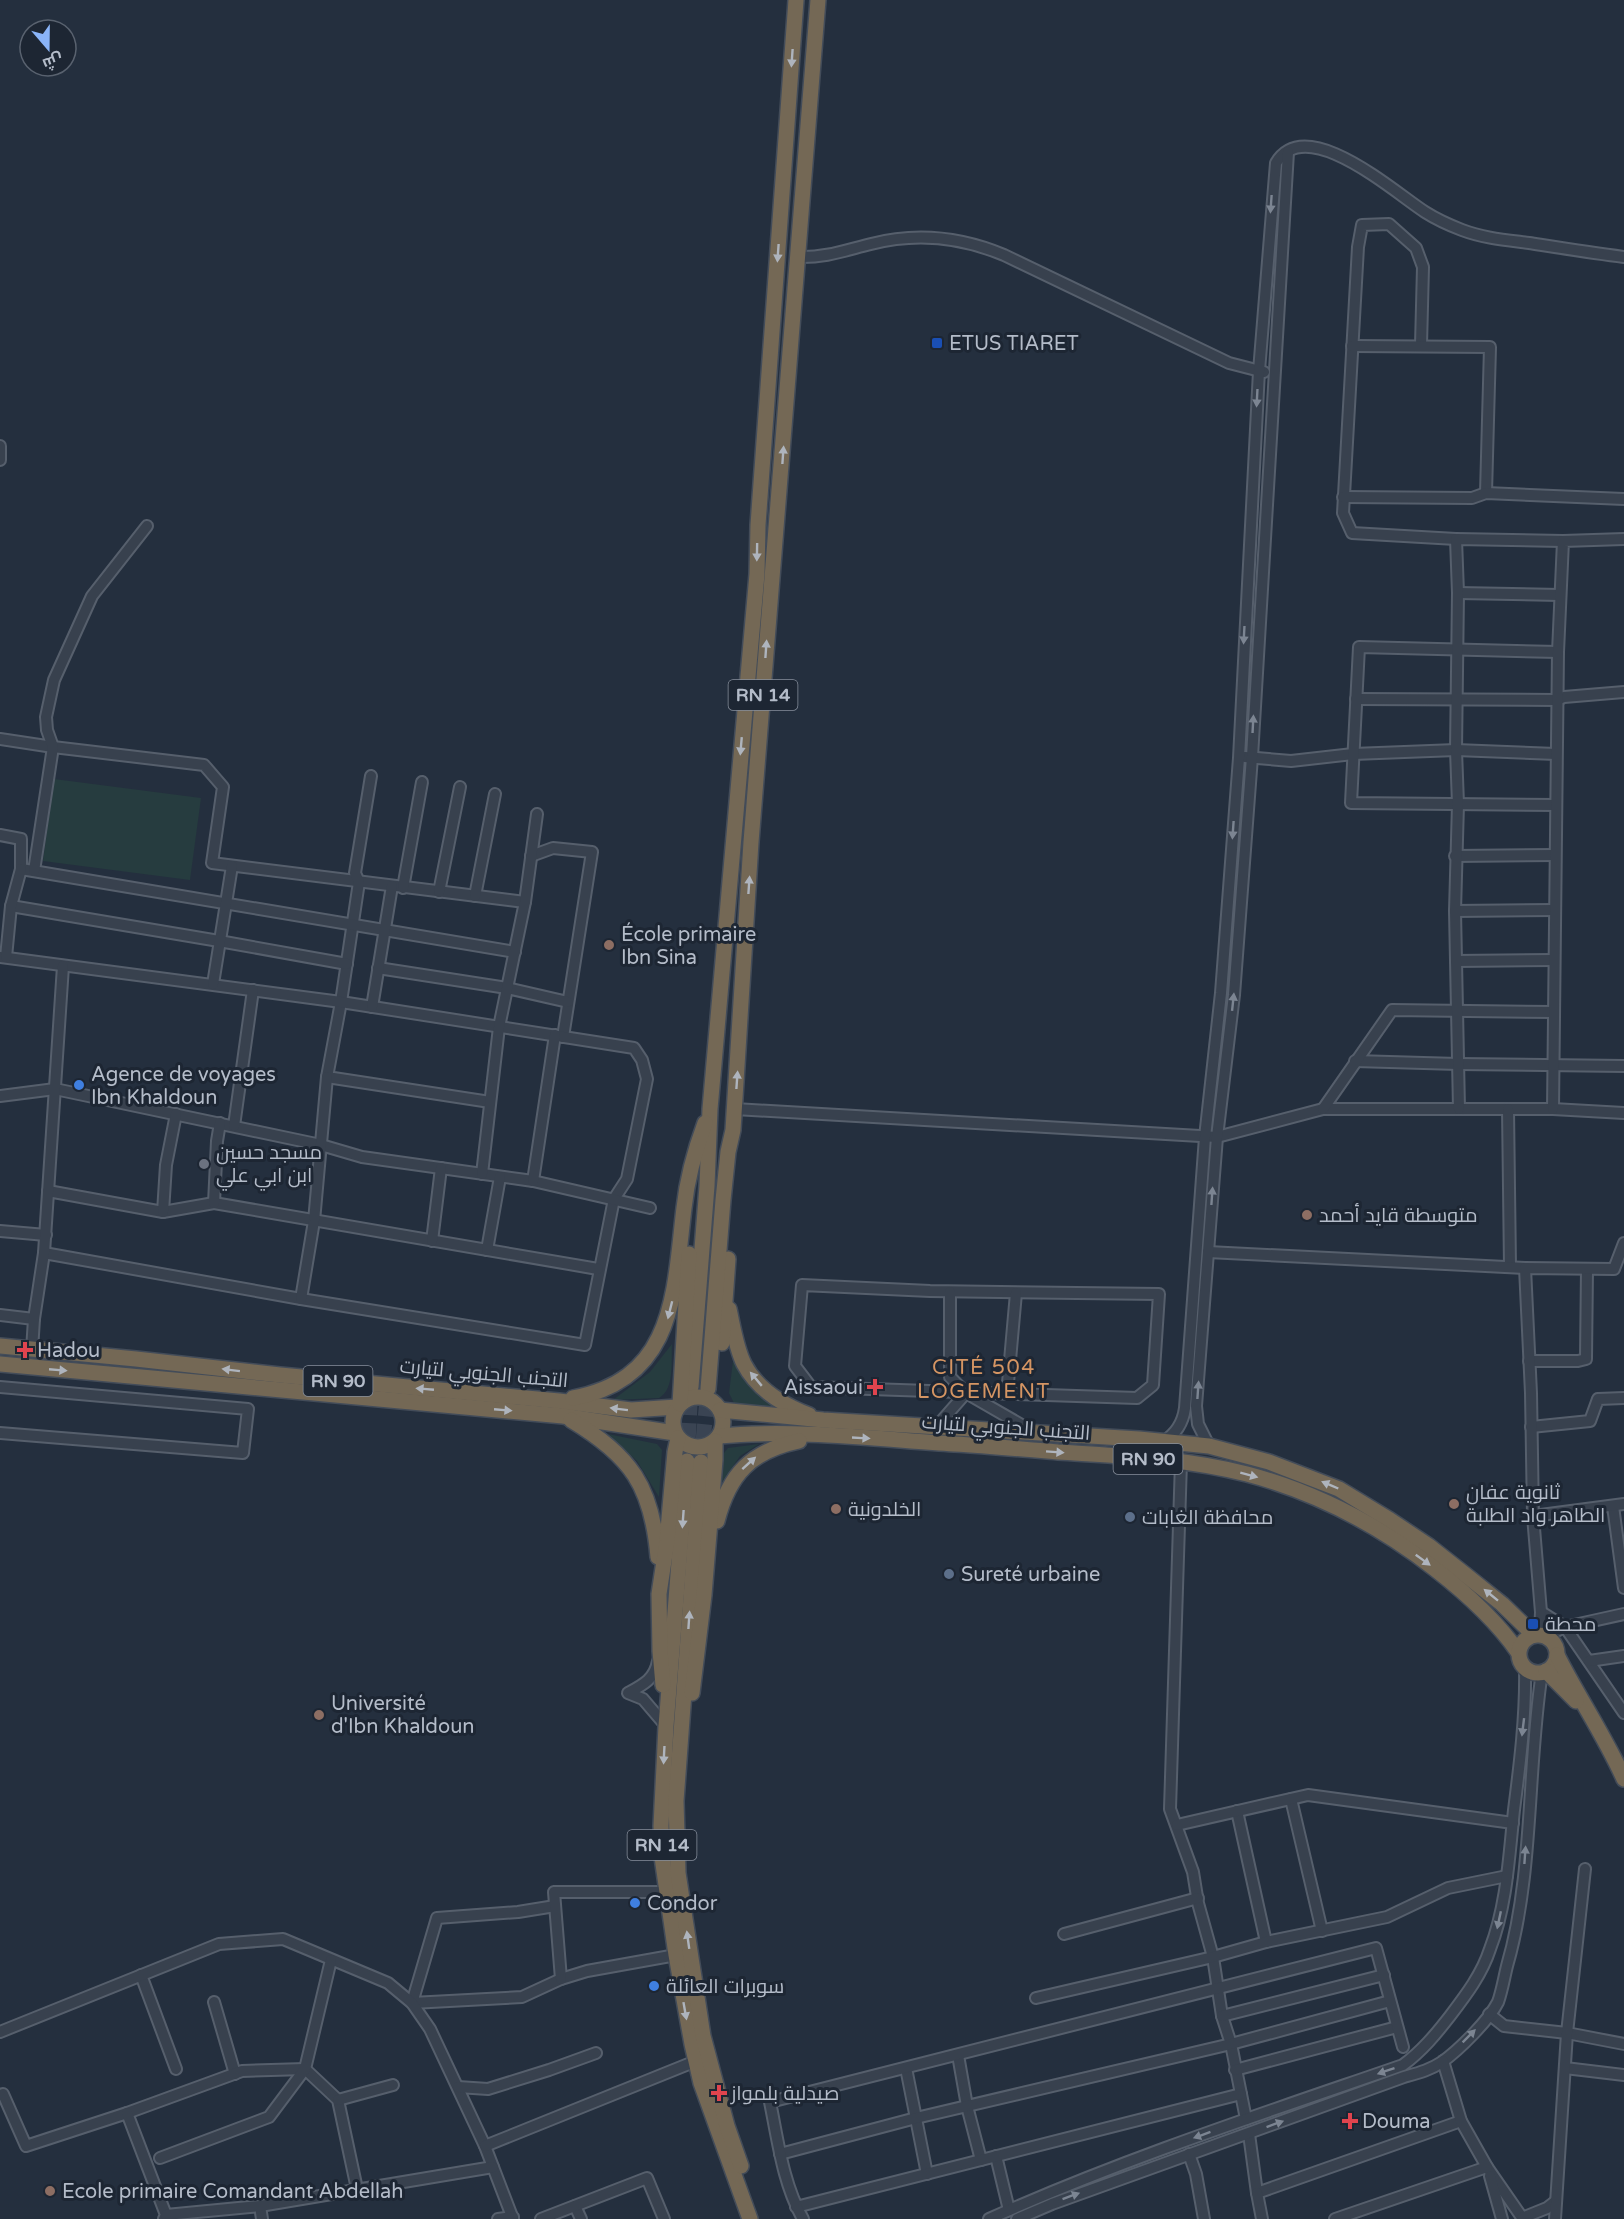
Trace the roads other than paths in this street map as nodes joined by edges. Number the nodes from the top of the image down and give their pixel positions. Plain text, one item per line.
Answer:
1 (796, 0) edge
2 (818, 0) edge
3 (1288, 152) junction
4 (798, 257) junction
5 (1624, 257) edge
6 (1422, 345) junction
7 (1352, 346) junction
8 (1259, 371) junction
9 (1274, 373) junction
10 (0, 446) edge
11 (0, 460) edge
12 (1486, 493) junction
13 (1344, 497) junction
14 (1624, 500) edge
15 (758, 525) junction
16 (147, 526) dead end
17 (777, 526) junction
18 (1456, 539) junction
19 (1624, 539) edge
20 (1563, 541) junction
21 (1458, 593) junction
22 (1560, 595) junction
23 (1246, 599) junction
24 (1260, 600) junction
25 (1457, 649) junction
26 (1558, 652) junction
27 (1624, 692) edge
28 (1356, 699) junction
29 (1557, 700) junction
30 (1458, 701) junction
31 (0, 739) edge
32 (53, 747) junction
33 (1456, 750) junction
34 (1353, 754) junction
35 (1556, 754) junction
36 (1252, 757) junction
37 (1239, 758) junction
38 (371, 776) dead end
39 (422, 782) dead end
40 (460, 788) dead end
41 (495, 794) dead end
42 (1458, 804) junction
43 (1556, 805) junction
44 (537, 814) dead end
45 (0, 835) edge
46 (1555, 855) junction
47 (531, 856) junction
48 (1455, 856) junction
49 (232, 866) junction
50 (21, 869) junction
51 (34, 871) junction
52 (359, 882) junction
53 (398, 887) junction
54 (439, 892) junction
55 (475, 896) junction
56 (525, 902) junction
57 (1228, 902) junction
58 (225, 903) junction
59 (1241, 903) junction
60 (10, 906) junction
61 (1555, 910) junction
62 (1455, 911) junction
63 (352, 925) junction
64 (385, 929) junction
65 (219, 940) junction
66 (515, 951) junction
67 (3, 957) edge
68 (1554, 960) junction
69 (1456, 961) junction
70 (347, 964) junction
71 (63, 966) junction
72 (378, 968) junction
73 (213, 984) junction
74 (507, 988) junction
75 (253, 990) junction
76 (341, 1002) junction
77 (568, 1002) junction
78 (372, 1006) junction
79 (1457, 1011) junction
80 (1554, 1012) junction
81 (499, 1026) junction
82 (559, 1036) junction
83 (1355, 1061) junction
84 (1458, 1064) junction
85 (1555, 1065) junction
86 (1624, 1066) edge
87 (327, 1077) junction
88 (55, 1089) junction
89 (0, 1096) edge
90 (490, 1102) junction
91 (710, 1109) junction
92 (735, 1109) junction
93 (1323, 1109) junction
94 (1459, 1109) junction
95 (1508, 1109) junction
96 (1553, 1109) junction
97 (1624, 1113) edge
98 (176, 1114) junction
99 (220, 1123) junction
100 (234, 1126) junction
101 (733, 1130) junction
102 (1205, 1137) junction
103 (1217, 1137) junction
104 (321, 1145) junction
105 (441, 1168) junction
106 (482, 1174) junction
107 (500, 1177) junction
108 (533, 1181) junction
109 (48, 1191) junction
110 (614, 1198) junction
111 (214, 1203) junction
112 (650, 1208) dead end
113 (162, 1212) junction
114 (314, 1221) junction
115 (0, 1231) edge
116 (45, 1235) junction
117 (432, 1241) junction
118 (1624, 1243) edge
119 (487, 1250) junction
120 (1208, 1252) junction
121 (44, 1253) junction
122 (1510, 1267) junction
123 (1525, 1268) junction
124 (598, 1269) junction
125 (1587, 1269) junction
126 (950, 1292) junction
127 (1016, 1293) junction
128 (726, 1296) junction
129 (302, 1299) junction
130 (0, 1315) edge
131 (34, 1319) junction
132 (0, 1346) edge
133 (32, 1350) junction
134 (1529, 1361) junction
135 (0, 1364) edge
136 (0, 1387) edge
137 (692, 1387) tunnel mouth
138 (708, 1389) tunnel mouth
139 (966, 1393) junction
140 (1007, 1394) junction
141 (1624, 1398) edge
142 (678, 1405) junction
143 (718, 1406) junction
144 (561, 1408) junction
145 (936, 1426) junction
146 (1531, 1427) junction
147 (822, 1428) junction
148 (1035, 1432) junction
149 (0, 1433) edge
150 (677, 1435) junction
151 (717, 1439) junction
152 (1163, 1443) junction
153 (1209, 1446) junction
154 (694, 1461) tunnel mouth
155 (1180, 1462) junction
156 (1619, 1505) edge
157 (1533, 1516) junction
158 (1624, 1588) edge
159 (659, 1594) junction
160 (704, 1595) junction
161 (1541, 1612) junction
162 (1624, 1614) edge
163 (1565, 1627) junction
164 (1540, 1635) junction
165 (660, 1652) junction
166 (1518, 1652) junction
167 (1557, 1655) junction
168 (1624, 1656) edge
169 (1589, 1661) junction
170 (1525, 1668) junction
171 (1544, 1672) junction
172 (1620, 1703) edge
173 (1588, 1713) junction
174 (1624, 1713) edge
175 (673, 1726) junction
176 (1624, 1779) edge
177 (1291, 1799) junction
178 (1237, 1811) junction
179 (1513, 1823) junction
180 (1177, 1825) junction
181 (1585, 1869) dead end
182 (1507, 1876) junction
183 (666, 1892) junction
184 (1198, 1898) junction
185 (555, 1906) junction
186 (1322, 1931) junction
187 (1064, 1934) dead end
188 (1266, 1942) junction
189 (676, 1955) junction
190 (1213, 1957) junction
191 (331, 1960) junction
192 (141, 1975) junction
193 (1384, 1975) junction
194 (561, 1979) junction
195 (1217, 1990) junction
196 (1036, 1998) dead end
197 (1390, 2001) junction
198 (214, 2002) dead end
199 (412, 2003) junction
200 (1489, 2014) junction
201 (1222, 2016) junction
202 (1397, 2027) junction
203 (0, 2032) edge
204 (1567, 2033) junction
205 (1231, 2044) junction
206 (1624, 2044) edge
207 (1402, 2047) dead end
208 (596, 2053) dead end
209 (958, 2055) junction
210 (696, 2061) junction
211 (1443, 2061) junction
212 (176, 2068) dead end
213 (906, 2068) junction
214 (1565, 2068) junction
215 (305, 2069) junction
216 (1235, 2070) junction
217 (235, 2074) junction
218 (1624, 2075) edge
219 (393, 2085) dead end
220 (458, 2087) junction
221 (3, 2094) dead end
222 (1241, 2094) junction
223 (338, 2100) junction
224 (967, 2106) junction
225 (127, 2113) junction
226 (916, 2118) junction
227 (1246, 2119) junction
228 (1461, 2121) junction
229 (1249, 2134) junction
230 (485, 2146) junction
231 (780, 2154) junction
232 (1189, 2154) junction
233 (996, 2156) junction
234 (160, 2158) dead end
235 (981, 2160) junction
236 (493, 2167) junction
237 (1487, 2167) junction
238 (927, 2174) junction
239 (357, 2189) junction
240 (1257, 2193) junction
241 (1556, 2201) junction
242 (260, 2206) junction
243 (575, 2206) junction
244 (796, 2207) junction
245 (1009, 2210) junction
246 (1521, 2216) edge
247 (165, 2217) edge
248 (513, 2218) edge
249 (1502, 2218) edge
250 (262, 2219) edge
251 (498, 2219) edge
252 (541, 2219) edge
253 (580, 2219) edge
254 (664, 2219) edge
255 (750, 2219) edge
256 (762, 2219) edge
257 (803, 2219) edge
258 (989, 2219) edge
259 (1017, 2219) edge
260 (1204, 2219) edge
261 (1262, 2219) edge
262 (1335, 2219) edge
263 (1554, 2219) edge

1 -> 15 highway, RN 14
2 - 4 highway, RN 14
3 - 5 street
3 -> 8 street
3 - 9 street
4 - 8 street
17 -> 4 highway, RN 14
6 - 7 street
6 - 7 street
6 - 12 street
7 - 13 street
8 - 9 street
8 -> 23 street
9 - 24 street
10 - 11 street
12 - 13 street
12 - 14 street
13 - 18 street
15 - 17 highway
15 -> 91 highway, RN 14
16 - 32 street
92 -> 17 highway, RN 14
18 - 20 street
18 - 21 street
19 - 20 street
20 - 22 street
21 - 22 street
21 - 25 street
22 - 26 street
23 - 24 street
23 -> 37 street
36 -> 24 street
25 - 26 street
25 - 28 street
25 - 30 street
26 - 29 street
27 - 29 street
28 - 30 street
28 - 34 street
29 - 30 street
29 - 35 street
30 - 33 street
31 - 32 street
32 - 49 street
32 - 51 street
33 - 34 street
33 - 35 street
33 - 42 street
34 - 36 street
34 - 42 street
35 - 43 street
36 - 37 street
36 - 59 street
37 -> 57 street
38 - 52 street
39 - 53 street
40 - 54 street
41 - 55 street
42 - 43 street
42 - 48 street
43 - 46 street
44 - 47 street
45 - 50 street
46 - 48 street
46 - 61 street
47 - 56 street
47 - 77 street
48 - 62 street
49 - 52 street
49 - 58 street
50 - 51 street
50 - 60 street
51 - 58 street
52 - 53 street
52 - 63 street
53 - 54 street
53 - 64 street
54 - 55 street
55 - 56 street
56 - 66 street
57 - 59 street
57 - 102 street
58 - 63 street
58 - 65 street
103 -> 59 street
60 - 65 street
60 - 67 street
61 - 62 street
61 - 68 street
62 - 69 street
63 - 64 street
63 - 70 street
64 - 66 street
64 - 72 street
65 - 70 street
65 - 73 street
66 - 74 street
67 - 71 street
68 - 69 street
68 - 80 street
69 - 79 street
70 - 76 street
71 - 73 street
71 - 88 street
72 - 74 street
72 - 78 street
73 - 75 street
74 - 77 street
74 - 81 street
75 - 76 street
75 - 100 street
76 - 78 street
76 - 87 street
77 - 82 street
78 - 81 street
79 - 80 street
79 - 83 street
79 - 84 street
80 - 85 street
81 - 82 street
81 - 90 street
82 - 108 street
82 - 110 street
83 - 84 street
83 - 93 street
84 - 85 street
84 - 94 street
85 - 86 street
85 - 96 street
87 - 90 street
87 - 104 street
88 - 89 street
88 - 98 street
88 - 109 street
90 - 106 street
91 - 137 highway, RN 14
91 - 142 highway
91 -> 144 highway
92 - 101 highway, RN 14
92 - 102 street
93 - 94 street
93 - 103 street
94 - 95 street
95 - 96 street
95 - 122 street
96 - 97 street
98 - 99 street
98 - 113 street
99 - 100 street
99 - 111 street
100 - 104 street
101 - 128 highway
101 - 138 highway, RN 14
102 - 103 street
102 - 152 street
120 -> 103 street
104 - 105 street
104 - 114 street
105 - 106 street
105 - 117 street
106 - 107 street
107 - 108 street
107 - 119 street
108 - 110 street
109 - 113 street
109 - 116 street
110 - 112 street
110 - 124 street
111 - 113 street
111 - 114 street
114 - 117 street
114 - 129 street
115 - 116 street
116 - 121 street
117 - 119 street
118 - 125 street
119 - 124 street
120 - 122 street
153 -> 120 street
121 - 129 street
121 - 131 street
122 - 123 street
123 - 125 street
123 - 134 street
124 - 129 street
125 - 134 street
126 - 127 street
126 - 139 street
126 - 139 street
127 - 140 street
127 - 140 street
128 - 143 highway
147 -> 128 highway
130 - 131 street
131 - 133 street
132 - 133 highway, التجنب الجنوبي لتيارت / RN 90
144 -> 133 highway, التجنب الجنوبي لتيارت / RN 90
134 - 146 street
135 -> 144 highway, التجنب الجنوبي لتيارت / RN 90
136 - 149 street
139 - 140 street
139 - 145 street
139 - 148 street
141 - 146 street
142 - 143 highway
142 -> 144 highway, التجنب الجنوبي لتيارت / RN 90
142 - 150 highway
143 - 147 highway, التجنب الجنوبي لتيارت / RN 90
143 - 151 highway
144 - 150 highway, التجنب الجنوبي لتيارت / RN 90
144 - 159 highway
145 - 147 highway, التجنب الجنوبي لتيارت / RN 90
145 - 148 highway, التجنب الجنوبي لتيارت / RN 90
146 - 157 street
147 - 151 highway, التجنب الجنوبي لتيارت / RN 90
147 -> 155 highway, التجنب الجنوبي لتيارت / RN 90
160 -> 147 highway
148 - 152 highway, التجنب الجنوبي لتيارت / RN 90
150 - 151 highway
150 - 159 highway
151 - 160 highway
152 - 153 highway, التجنب الجنوبي لتيارت / RN 90
164 -> 153 highway, التجنب الجنوبي لتيارت / RN 90
154 - 175 highway, RN 14
155 -> 166 highway, التجنب الجنوبي لتيارت / RN 90
155 - 180 street
156 - 157 street
156 - 158 street
157 - 161 street
159 - 165 highway
160 - 175 highway
161 - 163 street
161 - 164 street
162 - 163 street
163 - 164 street
163 - 169 street
164 - 166 highway
164 - 167 highway
165 - 175 highway
165 - 175 street
166 - 170 highway
167 - 171 highway
167 - 173 highway
168 - 169 street
169 - 172 street
170 - 171 highway
170 -> 179 street
171 - 173 highway
200 -> 171 street
172 - 174 street
173 - 176 highway
175 -> 183 highway, RN 14
256 -> 175 highway, RN 14
177 - 178 street
177 - 179 street
177 - 186 street
178 - 180 street
178 - 188 street
179 - 182 street
180 - 184 street
181 - 204 street
182 - 186 street
182 -> 227 street
183 - 185 street
183 - 189 highway, RN 14
184 - 187 street
184 - 190 street
185 - 194 street
185 - 199 street
186 - 188 street
188 - 190 street
189 - 194 street
189 -> 210 highway, RN 14
190 - 195 street
190 - 196 street
191 - 192 street
191 - 199 street
191 - 215 street
192 - 203 street
192 - 212 street
193 - 195 street
193 - 197 street
193 - 201 street
194 - 199 street
195 - 201 street
195 - 209 street
197 - 202 street
197 - 205 street
198 - 217 street
199 - 220 street
200 - 204 street
211 -> 200 street
201 - 205 street
202 - 207 street
202 - 216 street
204 - 206 street
204 - 214 street
205 - 216 street
205 - 224 street
208 - 220 street
209 - 213 street
209 - 224 street
210 - 230 street
210 - 255 highway, RN 14
211 - 228 street
229 -> 211 street
213 - 226 street
213 - 231 street
214 - 218 street
214 - 241 street
215 - 217 street
215 - 223 street
215 - 234 street
216 - 222 street
217 - 225 street
219 - 223 street
220 - 230 street
221 - 225 street
222 - 227 street
222 - 233 street
223 - 239 street
224 - 226 street
224 - 235 street
225 - 247 street
226 - 231 street
226 - 238 street
227 -> 245 street
228 - 237 street
228 - 240 street
229 - 232 street
229 - 240 street
230 - 236 street
231 - 244 street
259 -> 232 street
232 - 260 street
233 - 235 street
233 - 245 street
235 - 238 street
236 - 239 street
236 - 248 street
237 - 246 street
237 - 249 street
237 - 262 street
238 - 244 street
239 - 242 street
240 - 261 street
241 - 246 street
241 - 263 street
242 - 247 street
242 - 250 street
243 - 252 street
243 - 253 street
243 - 254 street
244 - 257 street
245 - 258 street
246 - 249 street
248 - 251 street

